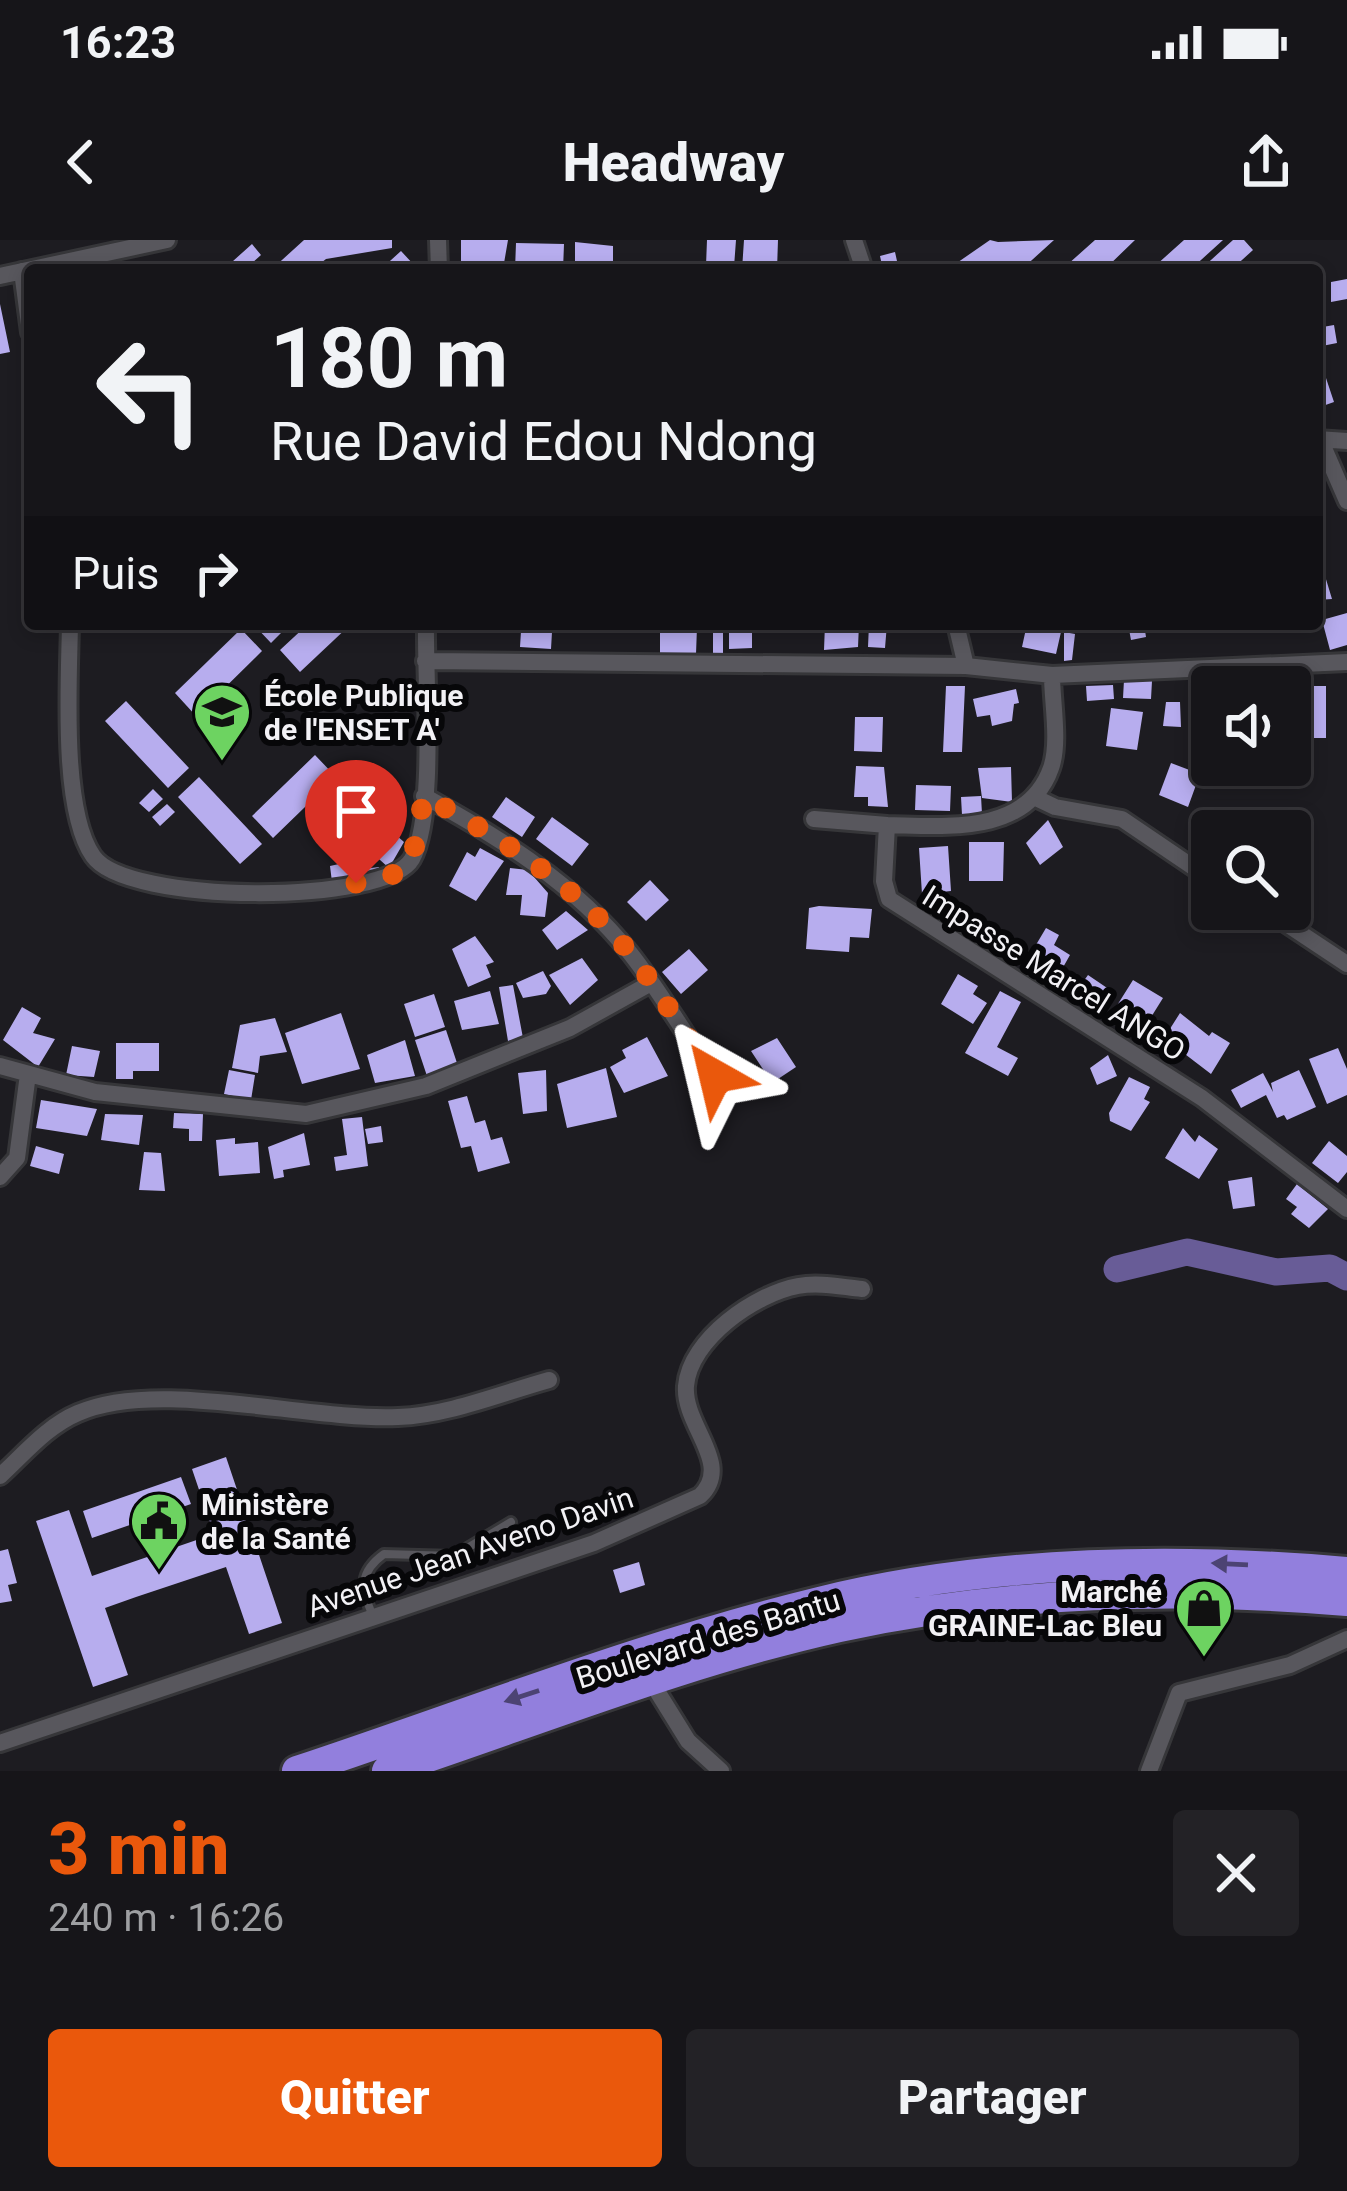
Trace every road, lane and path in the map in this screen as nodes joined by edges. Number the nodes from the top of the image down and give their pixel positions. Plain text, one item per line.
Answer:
1 (167, 240) edge
2 (58, 264) edge
3 (22, 272) joint
4 (0, 276) edge
5 (24, 287) edge
6 (1323, 450) edge
7 (1347, 501) edge
8 (70, 630) edge
9 (426, 630) edge
10 (957, 630) edge
11 (425, 661) junction
12 (1347, 662) edge
13 (966, 666) junction
14 (1052, 675) junction
15 (424, 796) junction
16 (1034, 797) junction
17 (814, 819) dead end
18 (887, 825) junction
19 (1191, 866) edge
20 (1296, 930) edge
21 (1347, 964) edge
22 (650, 983) junction
23 (0, 1066) edge
24 (28, 1074) junction
25 (715, 1076) dead end
26 (0, 1177) edge
27 (1347, 1208) edge
28 (862, 1289) dead end
29 (549, 1380) dead end
30 (0, 1476) edge
31 (512, 1522) dead end
32 (1347, 1572) edge
33 (1347, 1601) edge
34 (373, 1615) junction
35 (1347, 1639) edge
36 (652, 1683) junction
37 (0, 1742) edge
38 (297, 1771) edge
39 (387, 1771) edge
40 (721, 1771) edge
41 (1148, 1771) edge

1 - 2 street
3 - 4 street
3 - 5 street
6 - 7 street
8 - 15 street
9 - 11 street
10 - 13 street
11 - 13 street
11 - 15 street
12 - 14 street
13 - 14 street
14 - 16 street
15 - 22 street
16 - 18 street
16 - 19 street
17 - 18 street
18 - 27 street, Impasse Marcel ANGO
20 - 21 street
22 - 24 street
22 - 25 street
23 - 24 street
24 - 26 street
28 - 34 street, Avenue Jean Aveno Davin
29 - 30 street
31 - 34 lane
32 -> 38 highway, Boulevard des Bantu
33 - 36 highway, Boulevard des Bantu
34 - 37 street, Avenue Jean Aveno Davin
35 - 41 street
36 - 39 highway, Boulevard des Bantu
36 - 40 street

